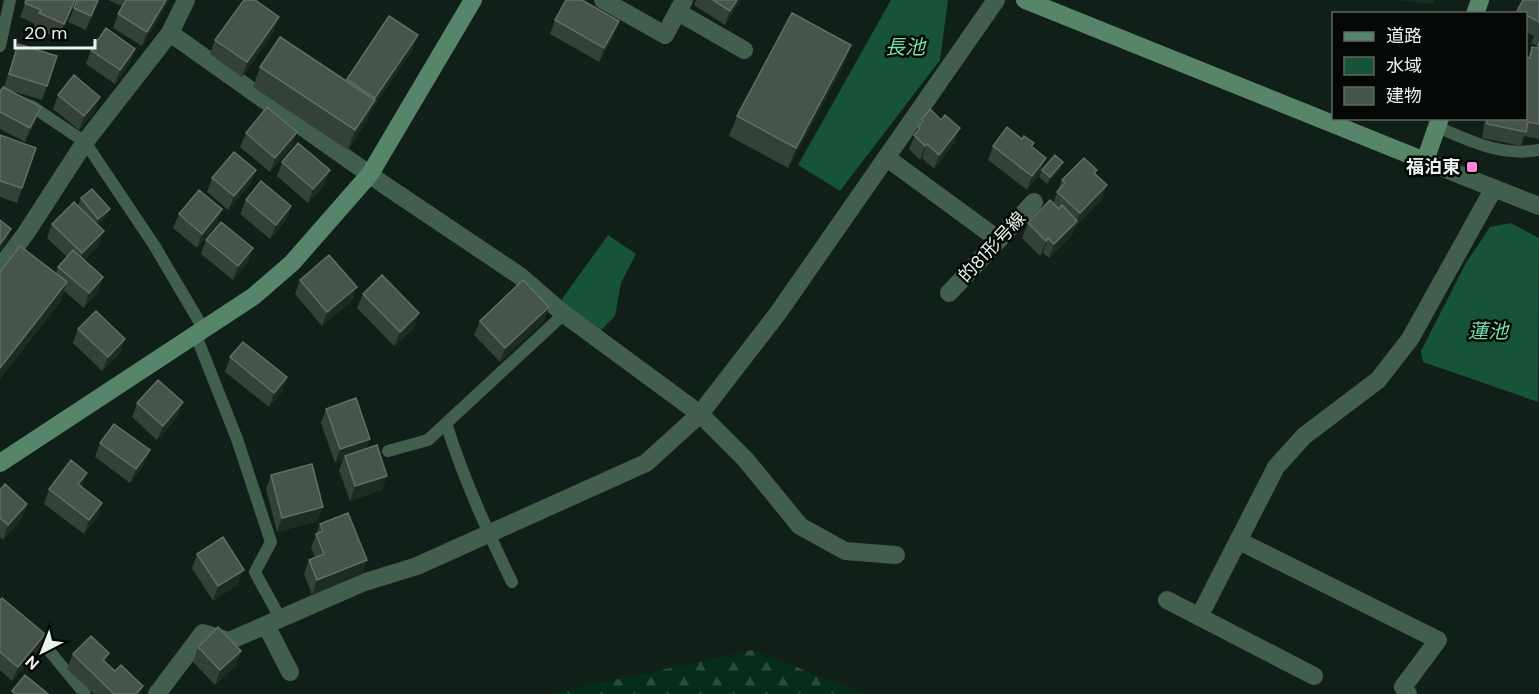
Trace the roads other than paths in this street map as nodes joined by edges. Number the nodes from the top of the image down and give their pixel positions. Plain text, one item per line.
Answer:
1 (10, 0) edge
2 (186, 0) edge
3 (474, 0) edge
4 (603, 0) edge
5 (996, 0) edge
6 (1025, 0) edge
7 (681, 6) edge
8 (170, 33) junction
9 (0, 46) edge
10 (744, 50) dead end
11 (0, 95) edge
12 (1438, 123) edge
13 (85, 142) junction
14 (1539, 150) edge
15 (887, 158) junction
16 (1425, 161) junction
17 (370, 174) junction
18 (1494, 188) junction
19 (1034, 202) dead end
20 (1539, 206) edge
21 (999, 240) junction
22 (0, 268) edge
23 (949, 293) dead end
24 (564, 314) junction
25 (199, 331) junction
26 (700, 414) junction
27 (446, 423) junction
28 (388, 451) dead end
29 (0, 463) edge
30 (489, 534) junction
31 (1239, 541) junction
32 (896, 555) dead end
33 (512, 582) dead end
34 (1167, 600) dead end
35 (1199, 617) junction
36 (273, 622) junction
37 (25, 624) edge
38 (290, 672) dead end
39 (1314, 676) dead end
40 (85, 694) edge
41 (157, 694) edge
42 (1408, 694) edge

1 - 9 lane
2 - 8 street
3 - 17 street
4 - 7 street
5 - 15 street
6 - 16 street
7 - 10 street
8 - 13 street
8 - 17 street
11 - 13 lane
12 - 14 lane
12 - 16 street
13 - 22 street
13 - 25 lane
15 - 21 street
15 - 26 street
16 - 18 street
17 - 24 street
17 - 25 street
18 - 20 street
18 - 31 street
19 - 21 street, 的81形号線
21 - 23 street, 的81形号線
24 - 26 street
24 - 27 lane
25 - 29 street
25 - 36 lane
26 - 30 street
26 - 32 street
27 - 28 lane
27 - 30 lane
30 - 33 lane
30 - 36 street
31 - 35 street
31 - 42 street
34 - 35 street
35 - 39 street
36 - 38 street
36 - 41 street
37 - 40 lane

